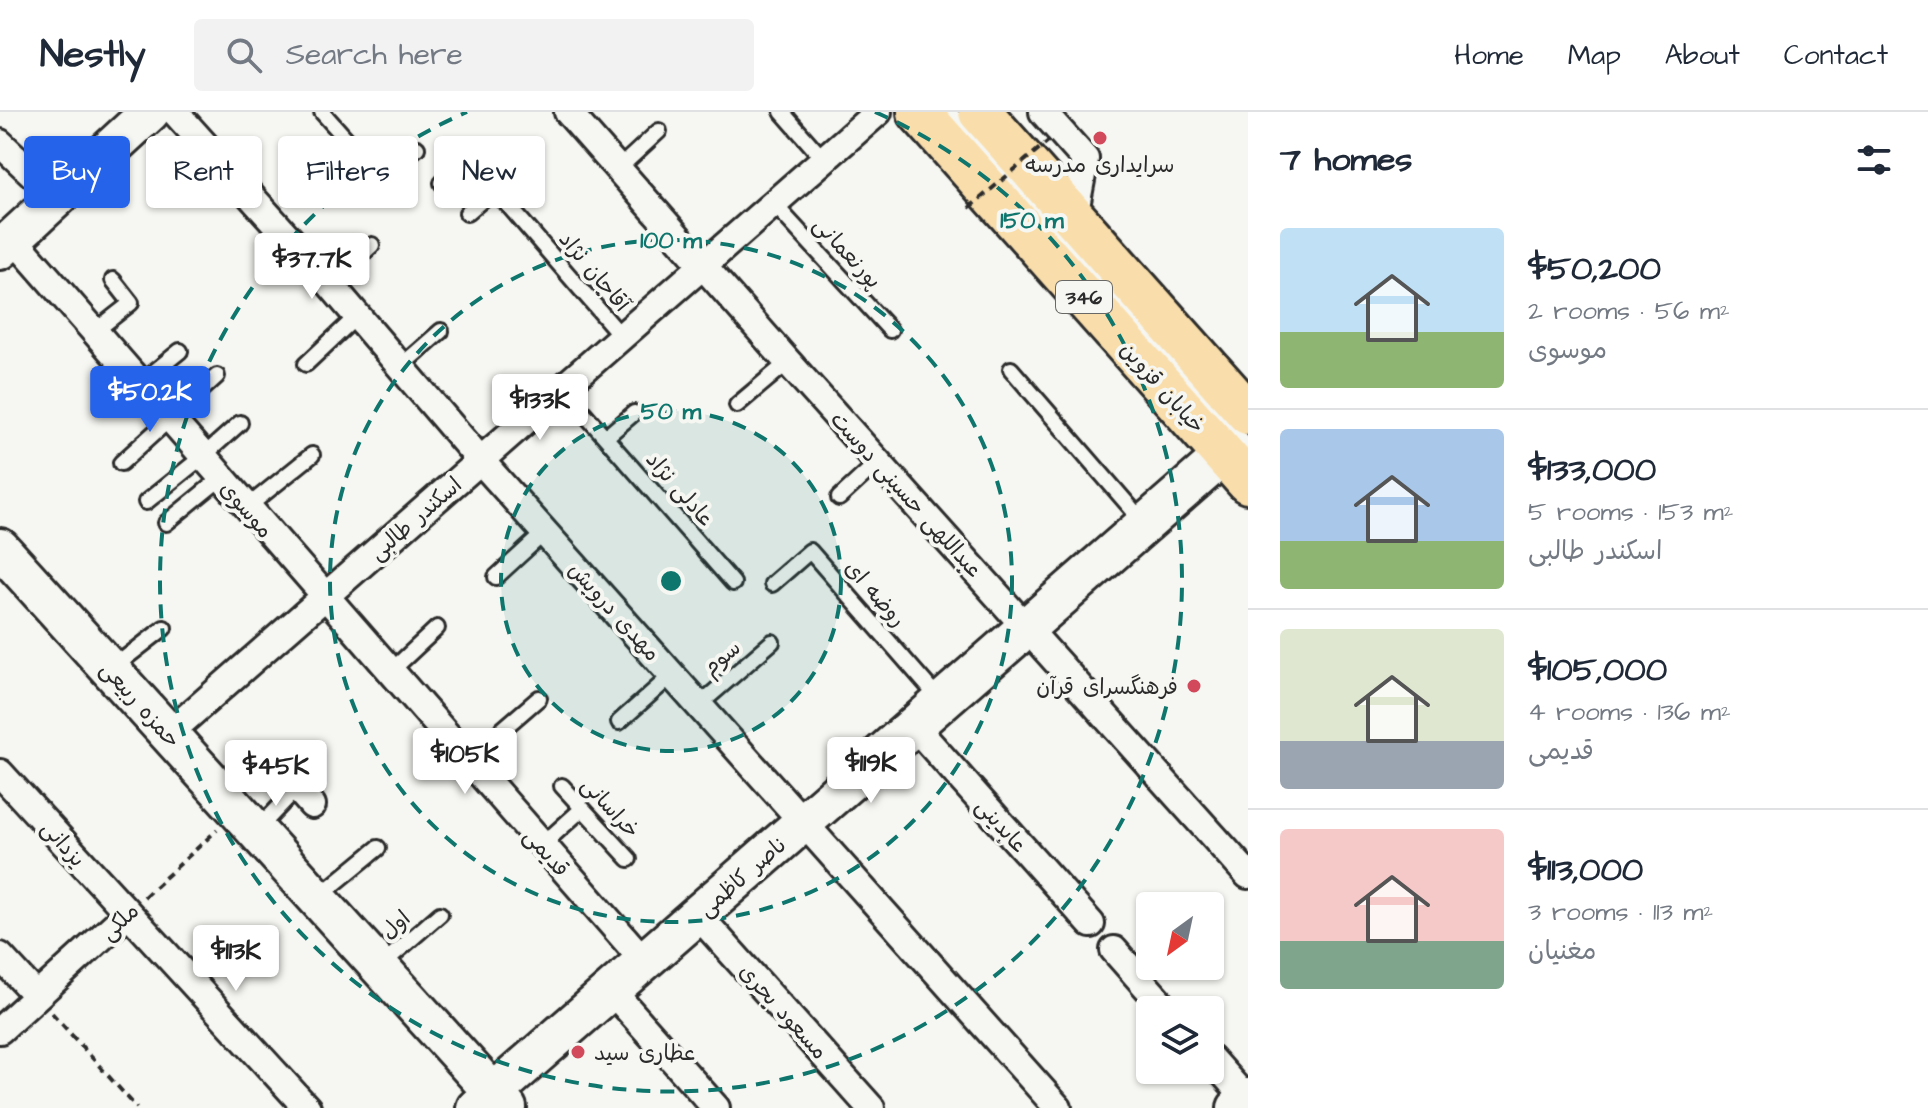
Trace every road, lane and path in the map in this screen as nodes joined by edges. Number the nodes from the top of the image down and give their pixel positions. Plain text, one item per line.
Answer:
1 (150, 112) edge
2 (175, 112) edge
3 (322, 112) edge
4 (568, 112) edge
5 (782, 112) edge
6 (878, 112) edge
7 (919, 112) edge
8 (949, 112) edge
9 (980, 112) edge
10 (1043, 112) edge
11 (659, 131) dead end
12 (124, 136) edge
13 (343, 136) edge
14 (1053, 137) dead end
15 (0, 143) edge
16 (824, 160) junction
17 (24, 166) edge
18 (618, 169) junction
19 (774, 204) junction
20 (45, 208) edge
21 (473, 208) edge
22 (511, 208) edge
23 (969, 208) dead end
24 (467, 213) dead end
25 (1074, 217) junction
26 (6, 244) edge
27 (372, 245) dead end
28 (704, 265) junction
29 (113, 280) dead end
30 (330, 284) junction
31 (357, 316) junction
32 (890, 330) dead end
33 (441, 331) dead end
34 (94, 332) junction
35 (622, 337) junction
36 (180, 351) dead end
37 (788, 362) junction
38 (306, 364) dead end
39 (401, 366) junction
40 (1011, 369) dead end
41 (217, 376) dead end
42 (139, 384) junction
43 (563, 389) junction
44 (737, 405) dead end
45 (634, 413) dead end
46 (1248, 413) edge
47 (170, 420) junction
48 (240, 423) dead end
49 (606, 437) junction
50 (312, 455) dead end
51 (202, 457) junction
52 (481, 461) junction
53 (878, 462) junction
54 (1240, 462) edge
55 (121, 463) dead end
56 (221, 478) junction
57 (839, 498) dead end
58 (146, 502) dead end
59 (246, 508) junction
60 (166, 523) dead end
61 (1145, 524) junction
62 (545, 532) junction
63 (0, 548) edge
64 (496, 577) dead end
65 (733, 583) dead end
66 (772, 584) dead end
67 (324, 598) junction
68 (164, 628) dead end
69 (437, 628) dead end
70 (1027, 628) junction
71 (772, 642) dead end
72 (110, 670) junction
73 (390, 672) junction
74 (672, 675) junction
75 (539, 698) dead end
76 (699, 705) junction
77 (928, 714) junction
78 (619, 722) dead end
79 (168, 734) junction
80 (467, 760) junction
81 (0, 773) edge
82 (562, 786) dead end
83 (305, 797) dead end
84 (582, 809) junction
85 (247, 821) junction
86 (804, 822) junction
87 (542, 845) junction
88 (378, 848) dead end
89 (629, 859) dead end
90 (1248, 875) edge
91 (316, 898) junction
92 (128, 913) junction
93 (440, 914) dead end
94 (698, 915) junction
95 (1091, 924) dead end
96 (1114, 950) dead end
97 (0, 956) edge
98 (644, 961) junction
99 (379, 967) junction
100 (611, 990) junction
101 (37, 996) junction
102 (1155, 996) edge
103 (0, 1030) edge
104 (1224, 1076) edge
105 (1245, 1102) edge
106 (492, 1103) edge
107 (137, 1108) edge
108 (307, 1108) edge
109 (716, 1108) edge
110 (871, 1108) edge
111 (1058, 1108) edge

1 - 12 main road
2 - 30 street, مهدی درویش
3 - 13 lane
4 - 18 street, عبداللهی حسینی دوست
5 - 16 lane
6 - 16 street, اسکندر طالبی
7 - 54 main road, خیابان قزوین / 346
8 - 54 lane
9 - 25 main road, 346
10 - 25 street
11 - 18 lane
14 - 23 path, bridge
15 - 17 street
16 - 19 street, اسکندر طالبی
18 - 28 street, عبداللهی حسینی دوست
19 - 28 street, اسکندر طالبی
19 - 32 lane, پورنعمانی
20 - 26 main road
21 - 24 lane
22 - 35 lane, آقاجان نژاد
25 - 46 main road, 346
26 - 34 street, موسوی
27 - 30 lane
28 - 35 street, اسکندر طالبی
28 - 37 street, عبداللهی حسینی دوست
29 - 34 lane
30 - 31 street, مهدی درویش
31 - 38 lane
31 - 39 street, مهدی درویش
33 - 39 lane
34 - 42 street, موسوی
35 - 43 street, اسکندر طالبی
36 - 42 lane
37 - 44 lane
37 - 53 street, عبداللهی حسینی دوست
39 - 52 street, مهدی درویش
40 - 61 lane
41 - 47 lane
42 - 47 street, موسوی
43 - 49 lane, عادلی نژاد
43 - 52 street, اسکندر طالبی
45 - 49 lane
47 - 51 street, موسوی
47 - 55 lane
48 - 51 lane
49 - 65 lane, عادلی نژاد
50 - 59 lane
51 - 56 street, موسوی
51 - 58 lane
52 - 62 street, مهدی درویش
52 - 67 street, اسکندر طالبی
53 - 57 lane
53 - 70 street, عبداللهی حسینی دوست
54 - 61 main road, ناصر کاظمی
56 - 59 street, موسوی
56 - 60 lane
59 - 67 street, موسوی
61 - 70 main road, ناصر کاظمی
62 - 64 lane
62 - 74 street, مهدی درویش
63 - 72 main road, حمزه ربیعی
66 - 77 lane, روضه ای
67 - 73 street, قدیمی
67 - 79 street, اسکندر طالبی
68 - 72 lane
69 - 73 lane
70 - 77 main road, ناصر کاظمی
70 - 90 street, عبداللهی حسینی دوست
71 - 76 lane, سوم
72 - 79 main road, حمزه ربیعی
73 - 80 street, قدیمی
74 - 76 street, مهدی درویش
74 - 78 lane
75 - 80 lane
76 - 86 street, مهدی درویش
77 - 86 main road, ناصر کاظمی
77 - 95 street, عابدینی
79 - 85 main road, حمزه ربیعی
80 - 87 street, قدیمی
81 - 92 street, یزدانی
82 - 84 lane, خراسانی
83 - 85 lane
84 - 87 lane
84 - 89 lane, خراسانی
85 - 91 main road, حمزه ربیعی
85 - 92 path, ملکی
86 - 94 main road, ناصر کاظمی
86 - 111 street, مهدی درویش
87 - 98 street, قدیمی
88 - 91 lane
91 - 99 main road, حمزه ربیعی
92 - 101 street, ملکی
92 - 108 street, یزدانی
93 - 99 lane, اول
94 - 98 main road, ناصر کاظمی
94 - 110 street, مسعود بحری
96 - 102 street
97 - 101 street
98 - 100 main road, ناصر کاظمی
99 - 106 main road, حمزه ربیعی
100 - 106 main road, ناصر کاظمی
100 - 109 street
101 - 103 street, ملکی
101 - 107 path
104 - 105 street

